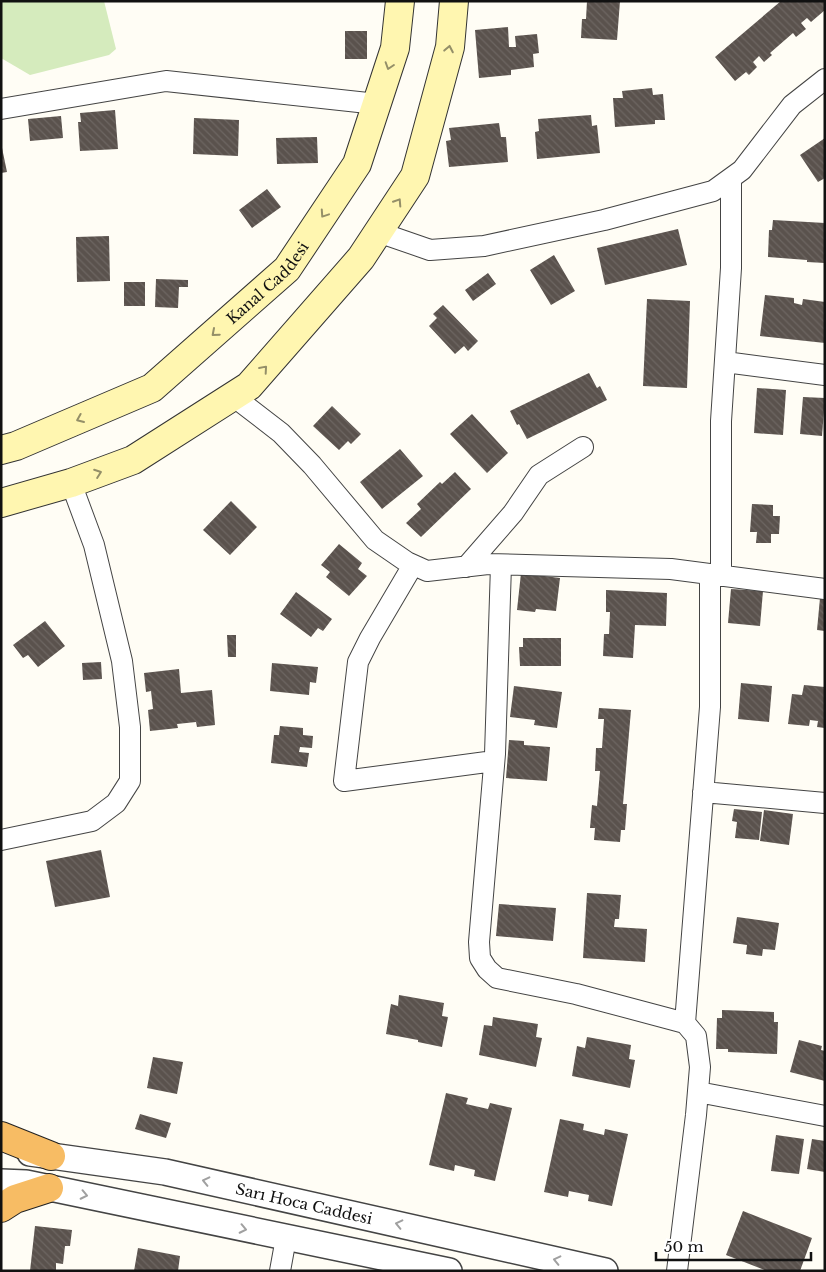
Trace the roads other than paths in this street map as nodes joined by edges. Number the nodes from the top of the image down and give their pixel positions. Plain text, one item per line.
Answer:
1 (400, 1) edge
2 (454, 1) edge
3 (825, 79) edge
4 (377, 104) junction
5 (1, 110) edge
6 (731, 178) junction
7 (378, 232) junction
8 (724, 362) junction
9 (825, 375) edge
10 (233, 396) junction
11 (583, 448) dead end
12 (1, 450) edge
13 (72, 483) junction
14 (1, 503) edge
15 (413, 565) junction
16 (501, 565) junction
17 (466, 567) junction
18 (715, 575) junction
19 (825, 588) edge
20 (494, 761) junction
21 (703, 792) junction
22 (825, 803) edge
23 (1, 840) edge
24 (685, 1023) junction
25 (698, 1092) junction
26 (825, 1116) edge
27 (1, 1136) edge
28 (1, 1149) edge
29 (51, 1156) junction
30 (1, 1182) edge
31 (49, 1188) junction
32 (1, 1208) edge
33 (286, 1238) junction
34 (280, 1271) edge
35 (449, 1271) edge
36 (605, 1271) edge
37 (677, 1271) edge

1 -> 4 main road, Kanal Caddesi
7 -> 2 main road
3 - 6 street
4 - 5 street
4 -> 12 main road, Kanal Caddesi
6 - 7 street
6 - 8 street
10 -> 7 main road
8 - 9 street
8 - 18 street
13 -> 10 main road
10 - 15 street
11 - 17 street
13 - 14 main road
13 - 23 street
15 - 17 street
15 - 20 street
16 - 17 street
16 - 18 street
16 - 20 street
18 - 19 street
18 - 21 street
20 - 24 street
21 - 22 street
21 - 24 street
24 - 25 street
25 - 26 street
25 - 37 street
27 - 29 highway
28 - 29 street, Sarı Hoca Caddesi
36 -> 29 street, Sarı Hoca Caddesi
30 - 31 street
31 - 32 highway
31 -> 33 street
33 - 34 street
33 - 35 street

